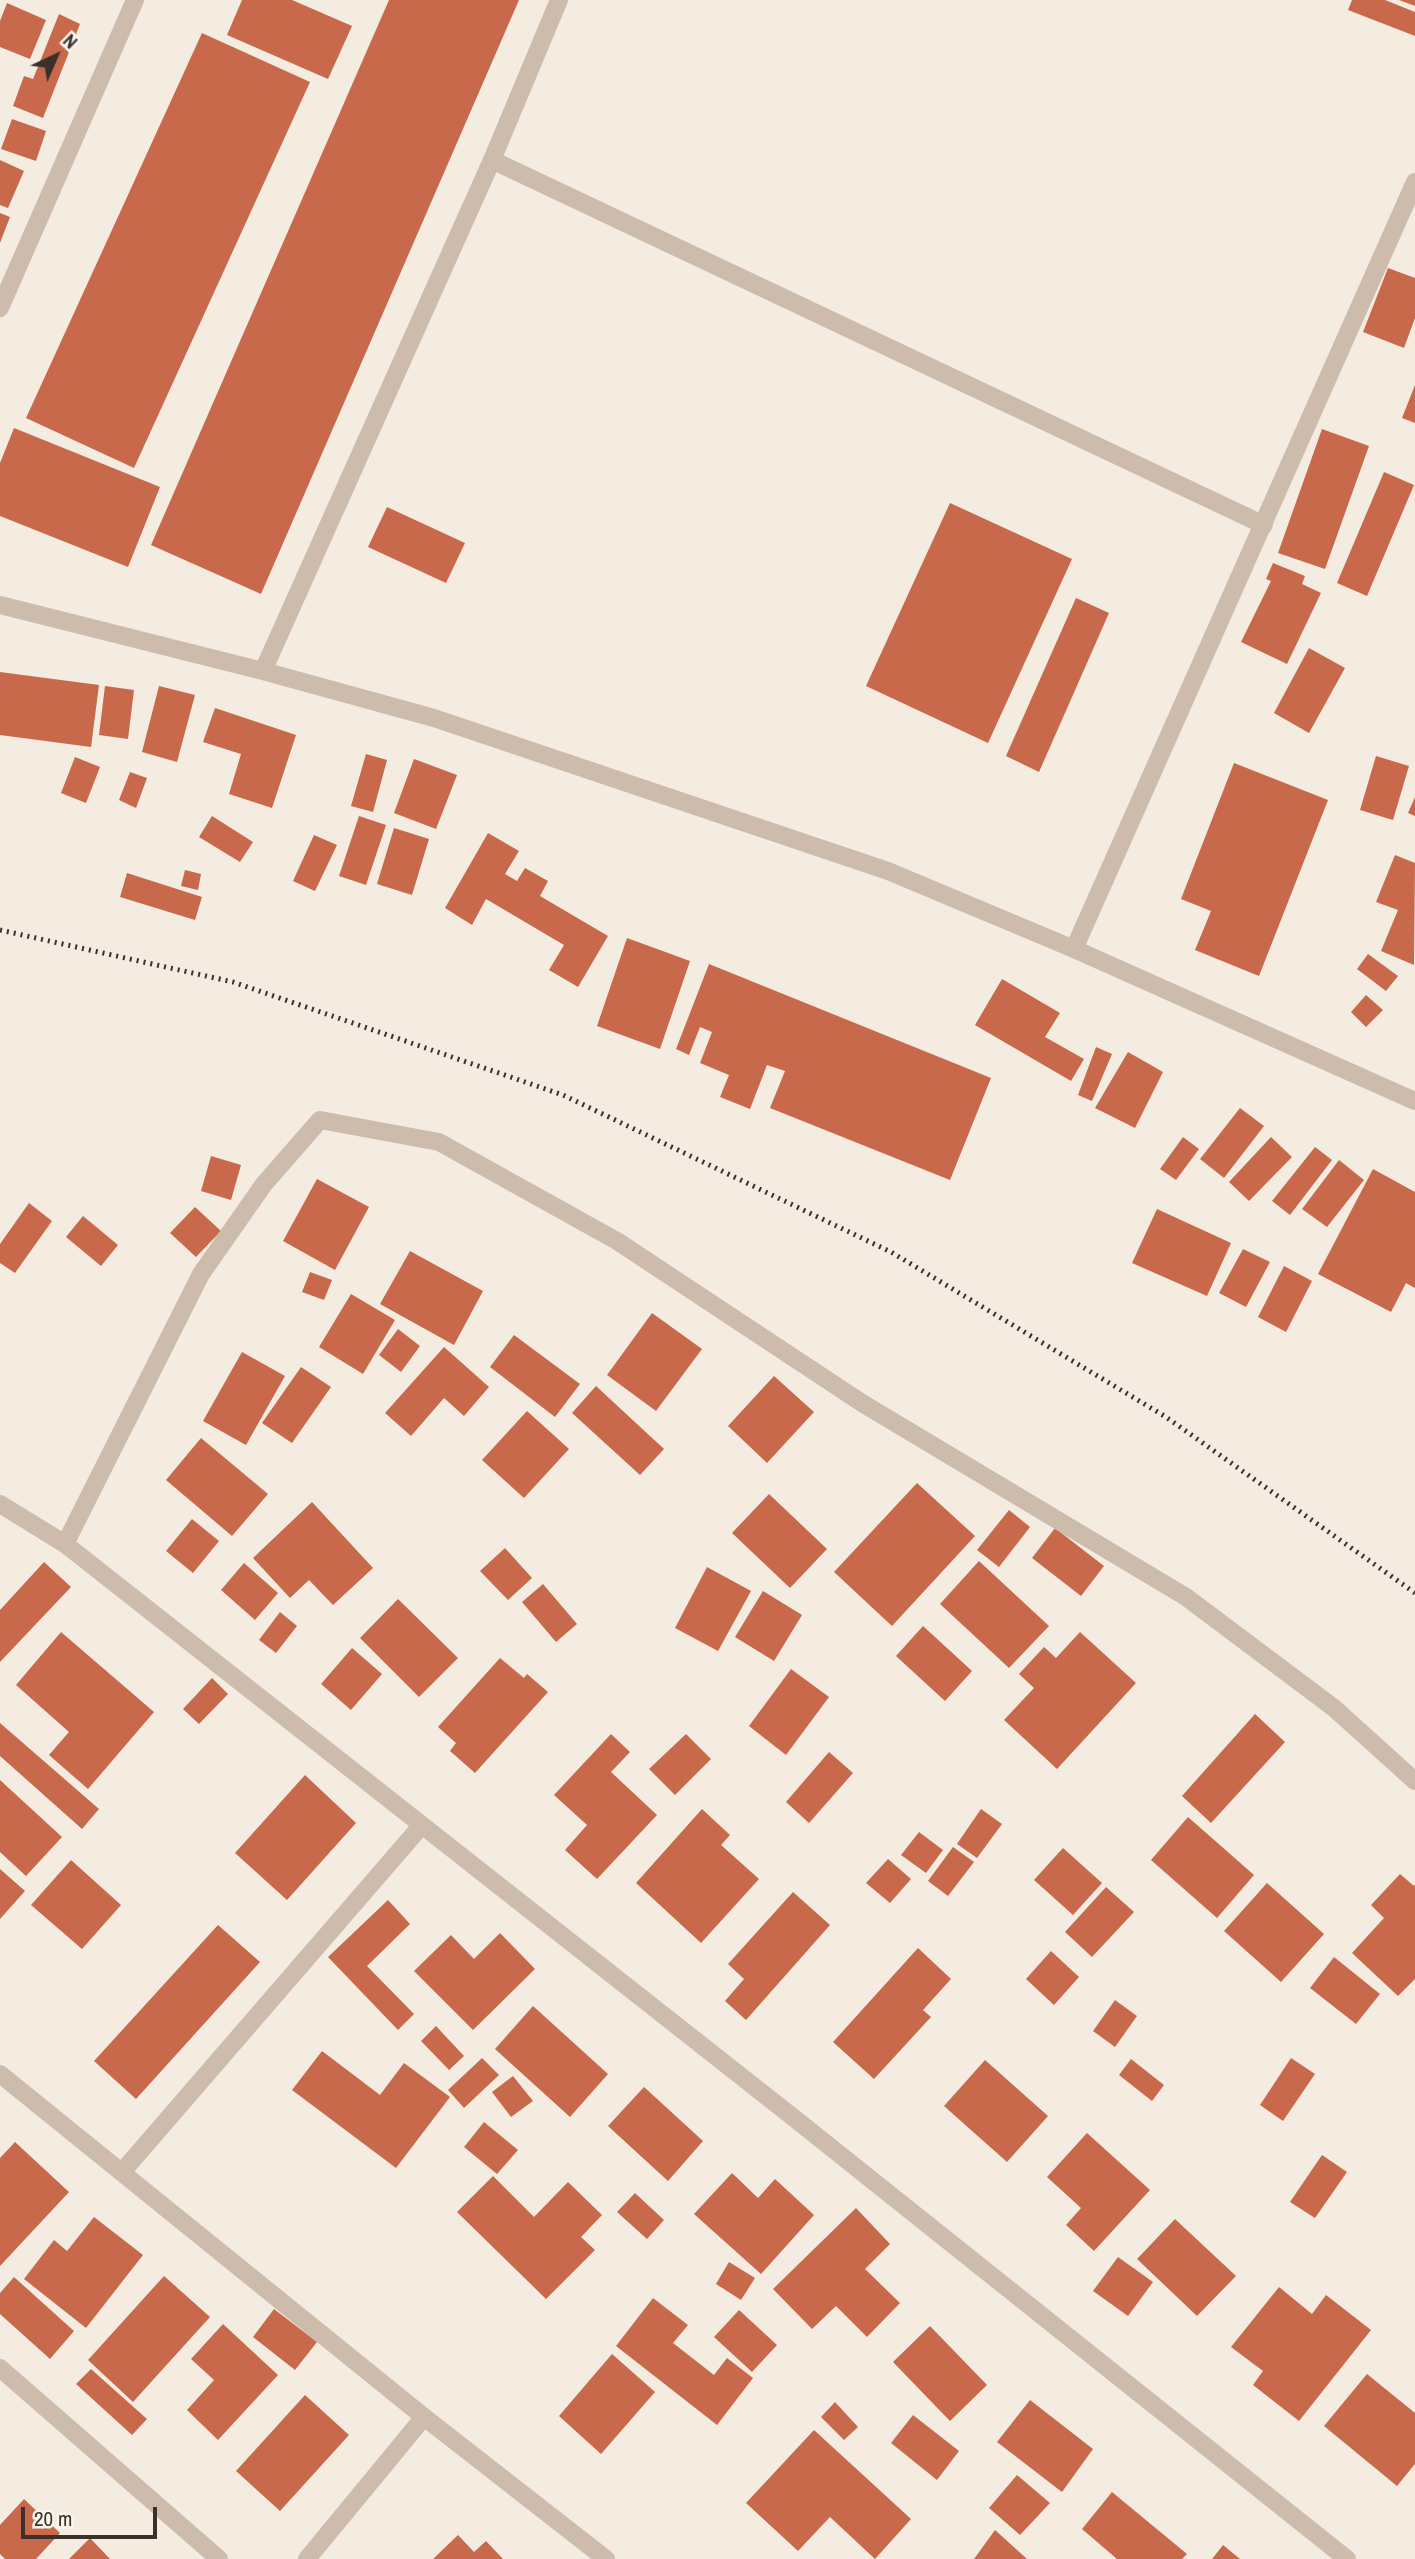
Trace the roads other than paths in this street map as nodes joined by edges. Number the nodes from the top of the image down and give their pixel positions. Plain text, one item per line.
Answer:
1 (135, 0) edge
2 (559, 0) edge
3 (492, 160) junction
4 (1415, 182) edge
5 (1, 303) edge
6 (1264, 525) junction
7 (0, 605) edge
8 (263, 671) junction
9 (1074, 949) junction
10 (1414, 1098) edge
11 (0, 1504) edge
12 (65, 1544) junction
13 (1415, 1781) edge
14 (422, 1825) junction
15 (0, 2074) edge
16 (122, 2172) junction
17 (0, 2368) edge
18 (424, 2417) junction
19 (219, 2559) edge
20 (307, 2559) edge
21 (606, 2559) edge
22 (1347, 2559) edge

1 - 5 street
2 - 3 street
3 - 6 street
3 - 8 street
4 - 6 street
6 - 9 street
7 - 8 street
8 - 9 street
9 - 10 street
11 - 12 street
12 - 13 street
12 - 14 street
14 - 16 street
14 - 22 street
15 - 16 street
16 - 18 street
17 - 19 street
18 - 20 street
18 - 21 street

